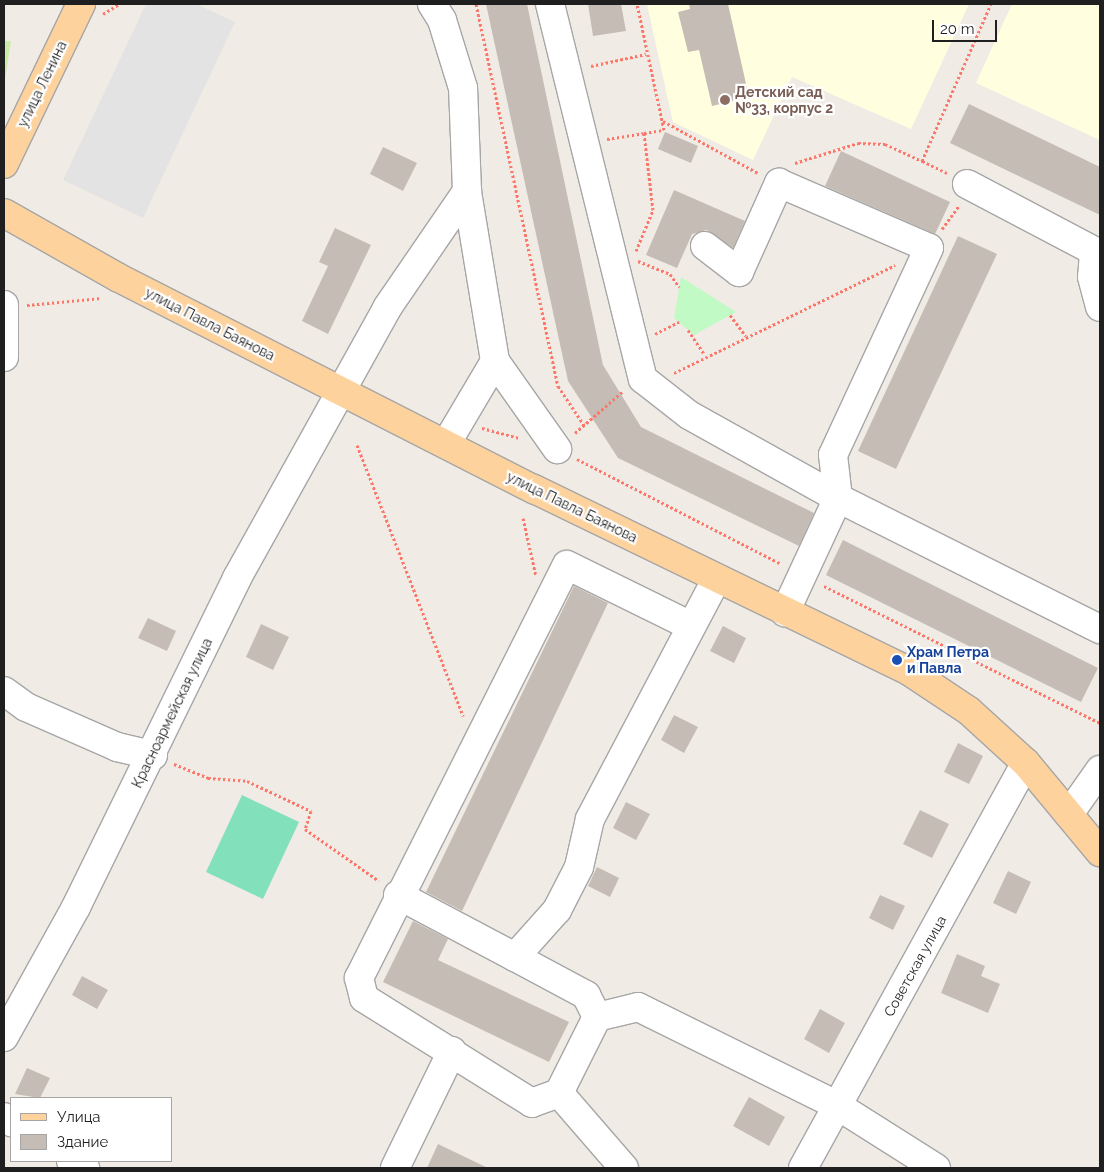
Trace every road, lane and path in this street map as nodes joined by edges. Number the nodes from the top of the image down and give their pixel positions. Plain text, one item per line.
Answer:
1 (119, 4) edge
2 (432, 4) edge
3 (476, 4) edge
4 (550, 4) edge
5 (637, 4) edge
6 (92, 9) edge
7 (646, 54) junction
8 (568, 71) junction
9 (662, 121) junction
10 (644, 133) junction
11 (586, 144) junction
12 (922, 161) dead end
13 (4, 164) edge
14 (774, 180) junction
15 (967, 184) dead end
16 (466, 190) junction
17 (4, 212) edge
18 (705, 246) dead end
19 (679, 287) dead end
20 (105, 298) dead end
21 (5, 306) edge
22 (1100, 307) edge
23 (730, 315) dead end
24 (688, 330) dead end
25 (746, 336) dead end
26 (705, 355) dead end
27 (4, 357) edge
28 (495, 361) junction
29 (633, 385) junction
30 (343, 392) junction
31 (446, 444) junction
32 (357, 445) dead end
33 (556, 449) dead end
34 (838, 498) junction
35 (523, 518) dead end
36 (717, 578) junction
37 (552, 593) junction
38 (785, 612) junction
39 (691, 626) junction
40 (1100, 629) edge
41 (4, 691) edge
42 (475, 747) junction
43 (152, 755) junction
44 (1026, 763) junction
45 (1100, 770) edge
46 (1069, 814) junction
47 (1100, 852) edge
48 (398, 895) junction
49 (515, 957) junction
50 (597, 1017) junction
51 (4, 1037) edge
52 (452, 1051) junction
53 (558, 1093) junction
54 (838, 1106) junction
55 (73, 1162) edge
56 (85, 1168) edge
57 (395, 1168) edge
58 (624, 1168) edge
59 (803, 1168) edge
60 (936, 1168) edge

1 - 6 path
2 - 16 street
3 - 29 path
4 - 8 street
5 - 7 path
6 - 13 main road, улица Ленина
7 - 8 path
7 - 9 path
8 - 11 street
9 - 10 path
9 - 14 path
10 - 11 path
10 - 19 path
11 - 29 street
12 - 14 path
14 - 18 street
14 - 34 street
15 - 22 street
16 - 28 street
16 - 30 street, Красноармейская улица
17 - 30 main road, улица Павла Баянова
20 - 21 path
21 - 27 street
23 - 25 path
24 - 26 path
28 - 31 street
28 - 33 street
29 - 34 street
30 - 31 main road, улица Павла Баянова
30 - 43 street, Красноармейская улица
31 - 36 main road, улица Павла Баянова
32 - 42 path
34 - 38 street
34 - 40 street
35 - 37 path
36 - 38 main road, улица Павла Баянова
36 - 39 street
37 - 39 street
37 - 42 street
38 - 44 main road, улица Павла Баянова
39 - 49 street
41 - 43 street
42 - 48 street
43 - 48 path
43 - 51 street, Красноармейская улица
44 - 46 main road, улица Павла Баянова
44 - 54 street, Советская улица
45 - 46 street
46 - 47 main road, улица Павла Баянова
48 - 49 street
48 - 52 street
49 - 50 street
50 - 53 street
50 - 54 street
52 - 53 street
52 - 57 street
53 - 58 street
54 - 59 street, Советская улица
54 - 60 street
55 - 56 street

